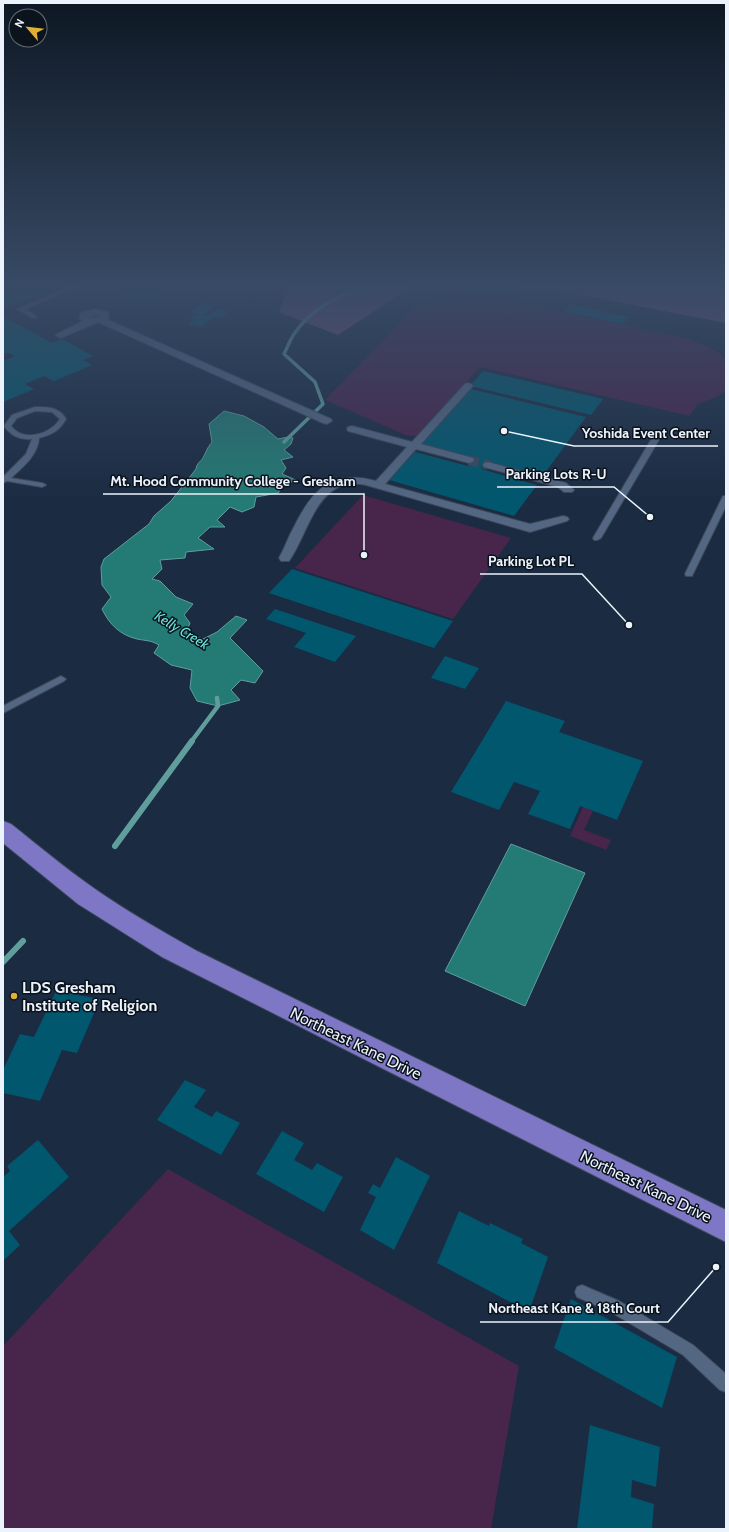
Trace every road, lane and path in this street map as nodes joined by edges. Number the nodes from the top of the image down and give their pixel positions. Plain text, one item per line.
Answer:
1 (185, 357) edge
2 (468, 386) dead end
3 (327, 421) dead end
4 (352, 429) dead end
5 (36, 436) junction
6 (656, 438) dead end
7 (414, 445) junction
8 (469, 460) tunnel mouth
9 (488, 465) tunnel mouth
10 (4, 480) edge
11 (42, 485) dead end
12 (378, 485) junction
13 (568, 490) dead end
14 (726, 498) edge
15 (563, 519) dead end
16 (597, 538) dead end
17 (285, 558) dead end
18 (689, 574) dead end
19 (61, 679) dead end
20 (3, 710) edge
21 (3, 830) edge
22 (726, 1226) edge
23 (582, 1292) dead end
24 (726, 1384) edge

1 - 3 street
2 - 7 street
4 - 7 street
5 - 5 lane
5 - 10 lane
6 - 16 lane
7 - 8 street
7 - 12 street
9 - 13 street
10 - 11 lane
12 - 15 street
12 - 17 street
14 - 18 lane
19 - 20 lane
21 - 22 main road, Northeast Kane Drive
23 - 24 lane

